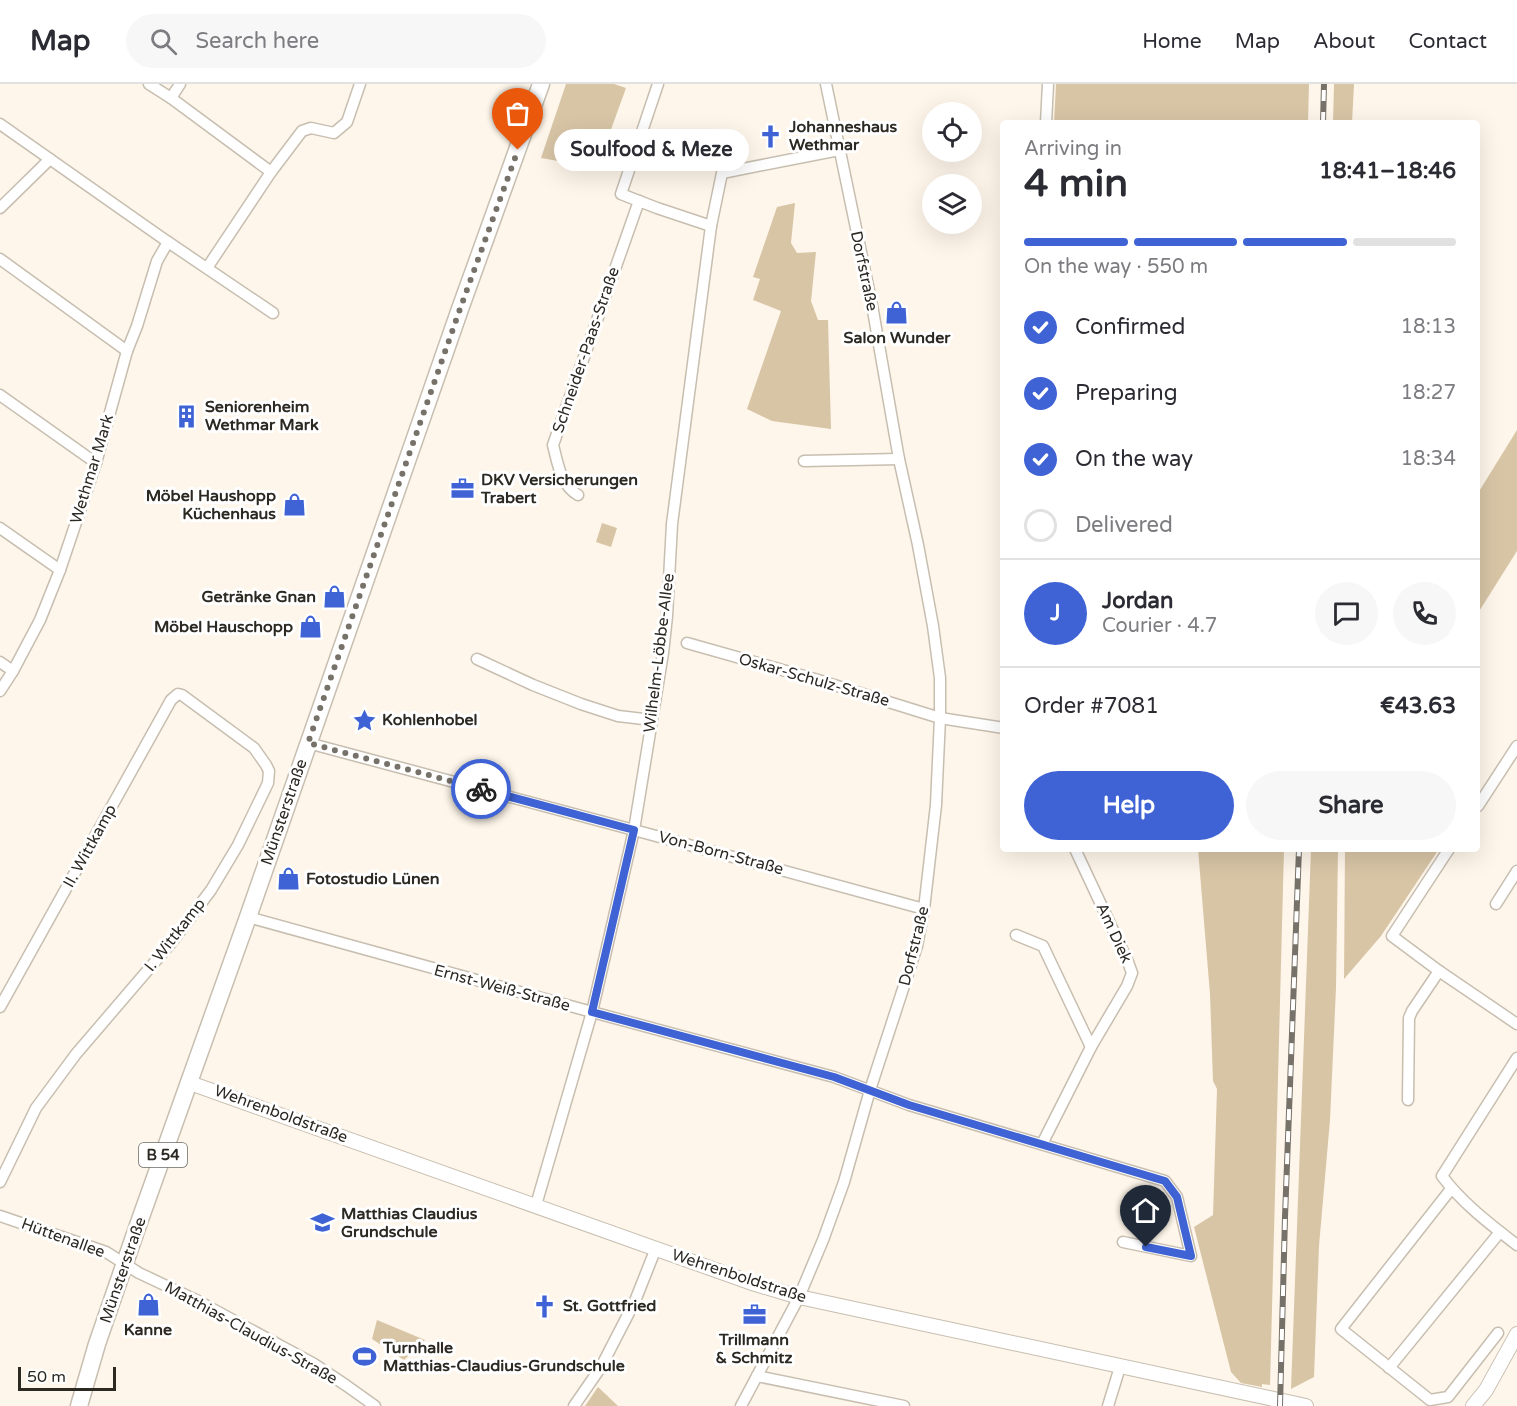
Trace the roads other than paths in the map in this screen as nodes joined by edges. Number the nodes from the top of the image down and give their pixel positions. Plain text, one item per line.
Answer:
1 (149, 84) edge
2 (180, 84) edge
3 (360, 84) edge
4 (541, 84) edge
5 (658, 84) edge
6 (826, 84) edge
7 (1048, 84) edge
8 (171, 98) junction
9 (1046, 120) edge
10 (0, 124) edge
11 (839, 150) junction
12 (50, 159) junction
13 (271, 172) junction
14 (639, 201) junction
15 (0, 208) edge
16 (711, 226) junction
17 (168, 242) junction
18 (0, 258) edge
19 (207, 268) junction
20 (273, 313) dead end
21 (127, 351) junction
22 (0, 395) edge
23 (899, 459) junction
24 (804, 461) dead end
25 (96, 463) junction
26 (578, 495) dead end
27 (0, 528) edge
28 (60, 570) junction
29 (687, 643) dead end
30 (477, 659) dead end
31 (0, 662) edge
32 (13, 671) junction
33 (0, 691) edge
34 (186, 697) joint
35 (940, 717) junction
36 (652, 720) junction
37 (1000, 727) edge
38 (308, 743) junction
39 (1515, 754) edge
40 (1480, 803) edge
41 (634, 830) junction
42 (1076, 852) edge
43 (1447, 852) edge
44 (1517, 871) edge
45 (1496, 904) dead end
46 (924, 909) junction
47 (248, 917) junction
48 (1016, 936) dead end
49 (1439, 971) junction
50 (0, 1007) edge
51 (592, 1012) junction
52 (1517, 1024) edge
53 (1091, 1047) junction
54 (1517, 1058) edge
55 (190, 1083) junction
56 (870, 1090) junction
57 (1408, 1100) dead end
58 (1042, 1144) junction
59 (0, 1182) edge
60 (1451, 1189) junction
61 (536, 1205) junction
62 (0, 1216) edge
63 (1500, 1232) junction
64 (1124, 1242) dead end
65 (1517, 1245) edge
66 (656, 1248) junction
67 (125, 1264) junction
68 (799, 1298) junction
69 (1498, 1333) dead end
70 (1517, 1334) edge
71 (1120, 1366) junction
72 (1389, 1368) junction
73 (757, 1376) junction
74 (79, 1406) edge
75 (375, 1406) edge
76 (574, 1406) edge
77 (741, 1406) edge
78 (904, 1406) edge
79 (1108, 1406) edge
80 (1306, 1406) edge
81 (1473, 1406) edge

1 - 8 street
2 - 8 street
3 - 13 street
4 - 38 main road, Münsterstraße / B 54
5 - 14 street
6 - 11 street, Dorfstraße
7 - 9 street
8 - 13 street
10 - 12 street
11 - 16 street, Wilhelm-Löbbe-Allee
11 - 23 street, Dorfstraße
12 - 15 street
12 - 17 street
13 - 19 street
14 - 16 street
14 - 26 street, Schneider-Paas-Straße
16 - 36 street, Wilhelm-Löbbe-Allee
17 - 19 street
17 - 21 street, Wethmar Mark
18 - 21 street
19 - 20 street
21 - 25 street, Wethmar Mark
22 - 25 street
23 - 24 street
23 - 35 street, Dorfstraße
25 - 28 street, Wethmar Mark
27 - 28 street
28 - 32 street, Wethmar Mark
29 - 35 street, Oskar-Schulz-Straße
30 - 36 street
31 - 32 street
32 - 33 street, Wethmar Mark
34 - 50 street, II. Wittkamp
34 - 59 street, I. Wittkamp
35 - 37 street, Oskar-Schulz-Straße
35 - 46 street, Dorfstraße
36 - 41 street, Wilhelm-Löbbe-Allee
38 - 41 street, Von-Born-Straße
38 - 47 main road, Münsterstraße / B 54
39 - 40 street
41 - 46 street, Von-Born-Straße
41 - 51 street, Wilhelm-Löbbe-Allee
42 - 53 street, Am Diek
43 - 49 street
44 - 45 street
46 - 56 street, Dorfstraße
47 - 51 street, Ernst-Weiß-Straße
47 - 55 main road, Münsterstraße / B 54
48 - 53 street
49 - 52 street
49 - 57 street
51 - 56 street, Ernst-Weiß-Straße
51 - 61 street, Wilhelm-Löbbe-Allee
53 - 58 street, Am Diek
54 - 60 street
55 - 61 street, Wehrenboldstraße
55 - 67 main road, Münsterstraße / B 54
56 - 58 street, Ernst-Weiß-Straße
56 - 68 street, Dorfstraße
58 - 64 street, Ernst-Weiß-Straße
60 - 63 street
60 - 72 street
61 - 66 street, Wehrenboldstraße
62 - 67 street, Hüttenallee
63 - 65 street
63 - 72 street
66 - 68 street, Wehrenboldstraße
66 - 76 street
67 - 74 main road, Münsterstraße / B 54
67 - 75 street, Matthias-Claudius-Straße
68 - 71 street, Wehrenboldstraße
68 - 73 street, Dorfstraße
69 - 72 street
70 - 81 street
71 - 79 street
71 - 80 street, Wehrenboldstraße
73 - 77 street, Dorfstraße
73 - 78 street

